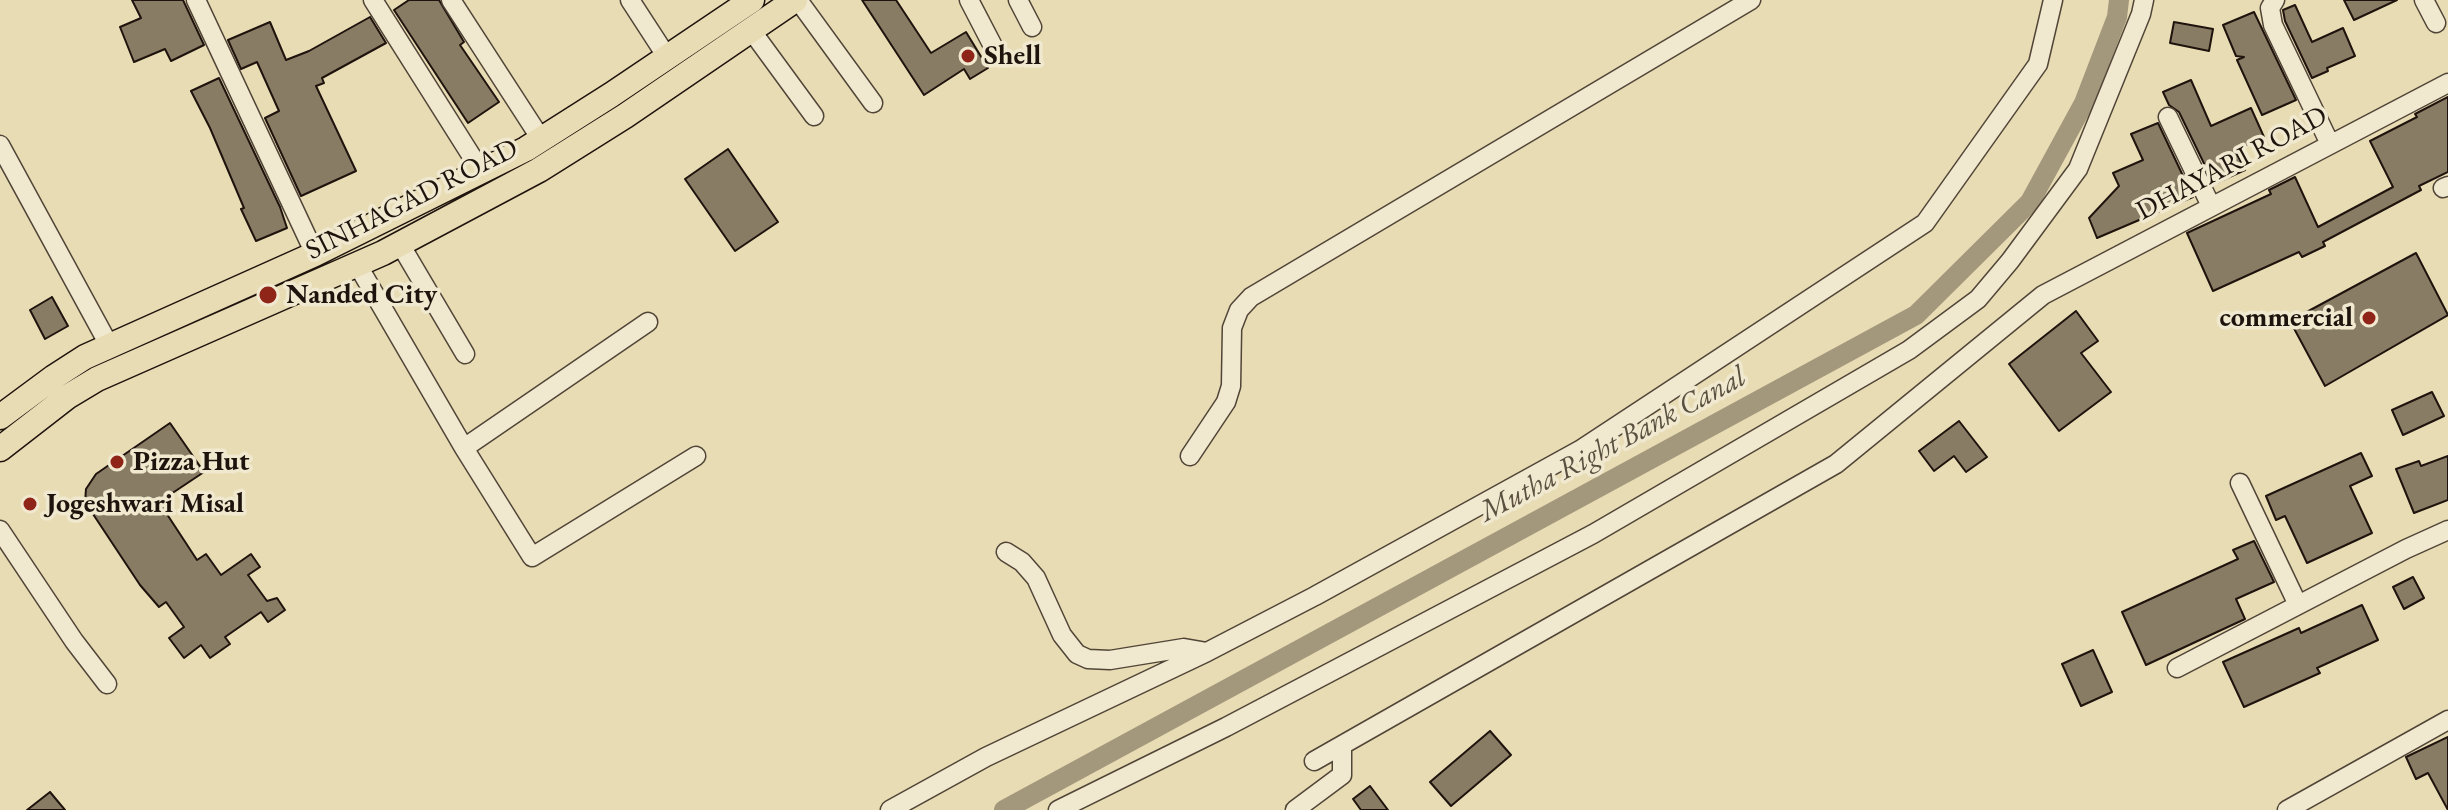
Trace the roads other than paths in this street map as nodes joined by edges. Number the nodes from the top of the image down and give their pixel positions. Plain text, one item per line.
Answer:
1 (196, 0) edge
2 (373, 0) edge
3 (451, 0) edge
4 (630, 0) edge
5 (752, 0) edge
6 (797, 0) edge
7 (969, 0) edge
8 (1018, 0) edge
9 (1751, 0) edge
10 (2053, 0) edge
11 (2144, 0) edge
12 (2275, 0) edge
13 (2424, 0) edge
14 (2436, 23) dead end
15 (1032, 27) dead end
16 (751, 30) junction
17 (995, 50) dead end
18 (667, 57) junction
19 (2448, 83) edge
20 (611, 95) junction
21 (873, 103) dead end
22 (625, 116) junction
23 (814, 116) dead end
24 (2168, 117) dead end
25 (541, 139) junction
26 (2330, 144) junction
27 (0, 145) edge
28 (481, 171) junction
29 (2211, 206) junction
30 (400, 244) junction
31 (315, 254) junction
32 (357, 264) junction
33 (177, 315) junction
34 (648, 322) dead end
35 (186, 339) junction
36 (109, 345) junction
37 (465, 354) dead end
38 (61, 387) junction
39 (0, 417) edge
40 (464, 448) junction
41 (0, 449) edge
42 (696, 456) dead end
43 (1190, 456) dead end
44 (2240, 483) dead end
45 (0, 530) edge
46 (2448, 530) edge
47 (1006, 552) dead end
48 (2298, 605) junction
49 (1207, 652) junction
50 (2177, 668) dead end
51 (107, 684) dead end
52 (2448, 720) edge
53 (1342, 746) junction
54 (1314, 761) dead end
55 (1305, 807) edge
56 (890, 810) edge
57 (1058, 810) edge
58 (2287, 810) edge

1 - 31 street
2 - 28 street
3 - 25 street
4 - 18 street
5 - 18 main road, SINHAGAD ROAD
6 - 16 main road, SINHAGAD ROAD
6 - 21 street
7 - 17 street
8 - 15 street
9 - 43 street
10 - 49 street
11 - 57 street
12 - 26 street
13 - 14 street
16 - 22 main road, SINHAGAD ROAD
16 - 23 street
18 - 20 main road, SINHAGAD ROAD
19 - 26 street, DHAYARI ROAD
20 - 22 main road
20 - 25 main road, SINHAGAD ROAD
22 - 30 main road, SINHAGAD ROAD
24 - 29 street
25 - 28 main road, SINHAGAD ROAD
26 - 29 street, DHAYARI ROAD
27 - 36 street
28 - 31 main road, SINHAGAD ROAD
29 - 53 street, DHAYARI ROAD
30 - 32 main road, SINHAGAD ROAD
30 - 37 street
31 - 33 main road, SINHAGAD ROAD
32 - 35 main road, SINHAGAD ROAD
32 - 40 street
33 - 35 main road
33 - 36 main road, SINHAGAD ROAD
34 - 40 street
35 - 38 main road, SINHAGAD ROAD
36 - 38 main road, SINHAGAD ROAD
38 - 39 main road, SINHAGAD ROAD
38 - 41 main road, SINHAGAD ROAD
40 - 42 street
44 - 48 street
45 - 51 street
46 - 48 street
47 - 49 street
48 - 50 street
49 - 56 street
52 - 58 street
53 - 54 street, DHAYARI ROAD
53 - 55 street

